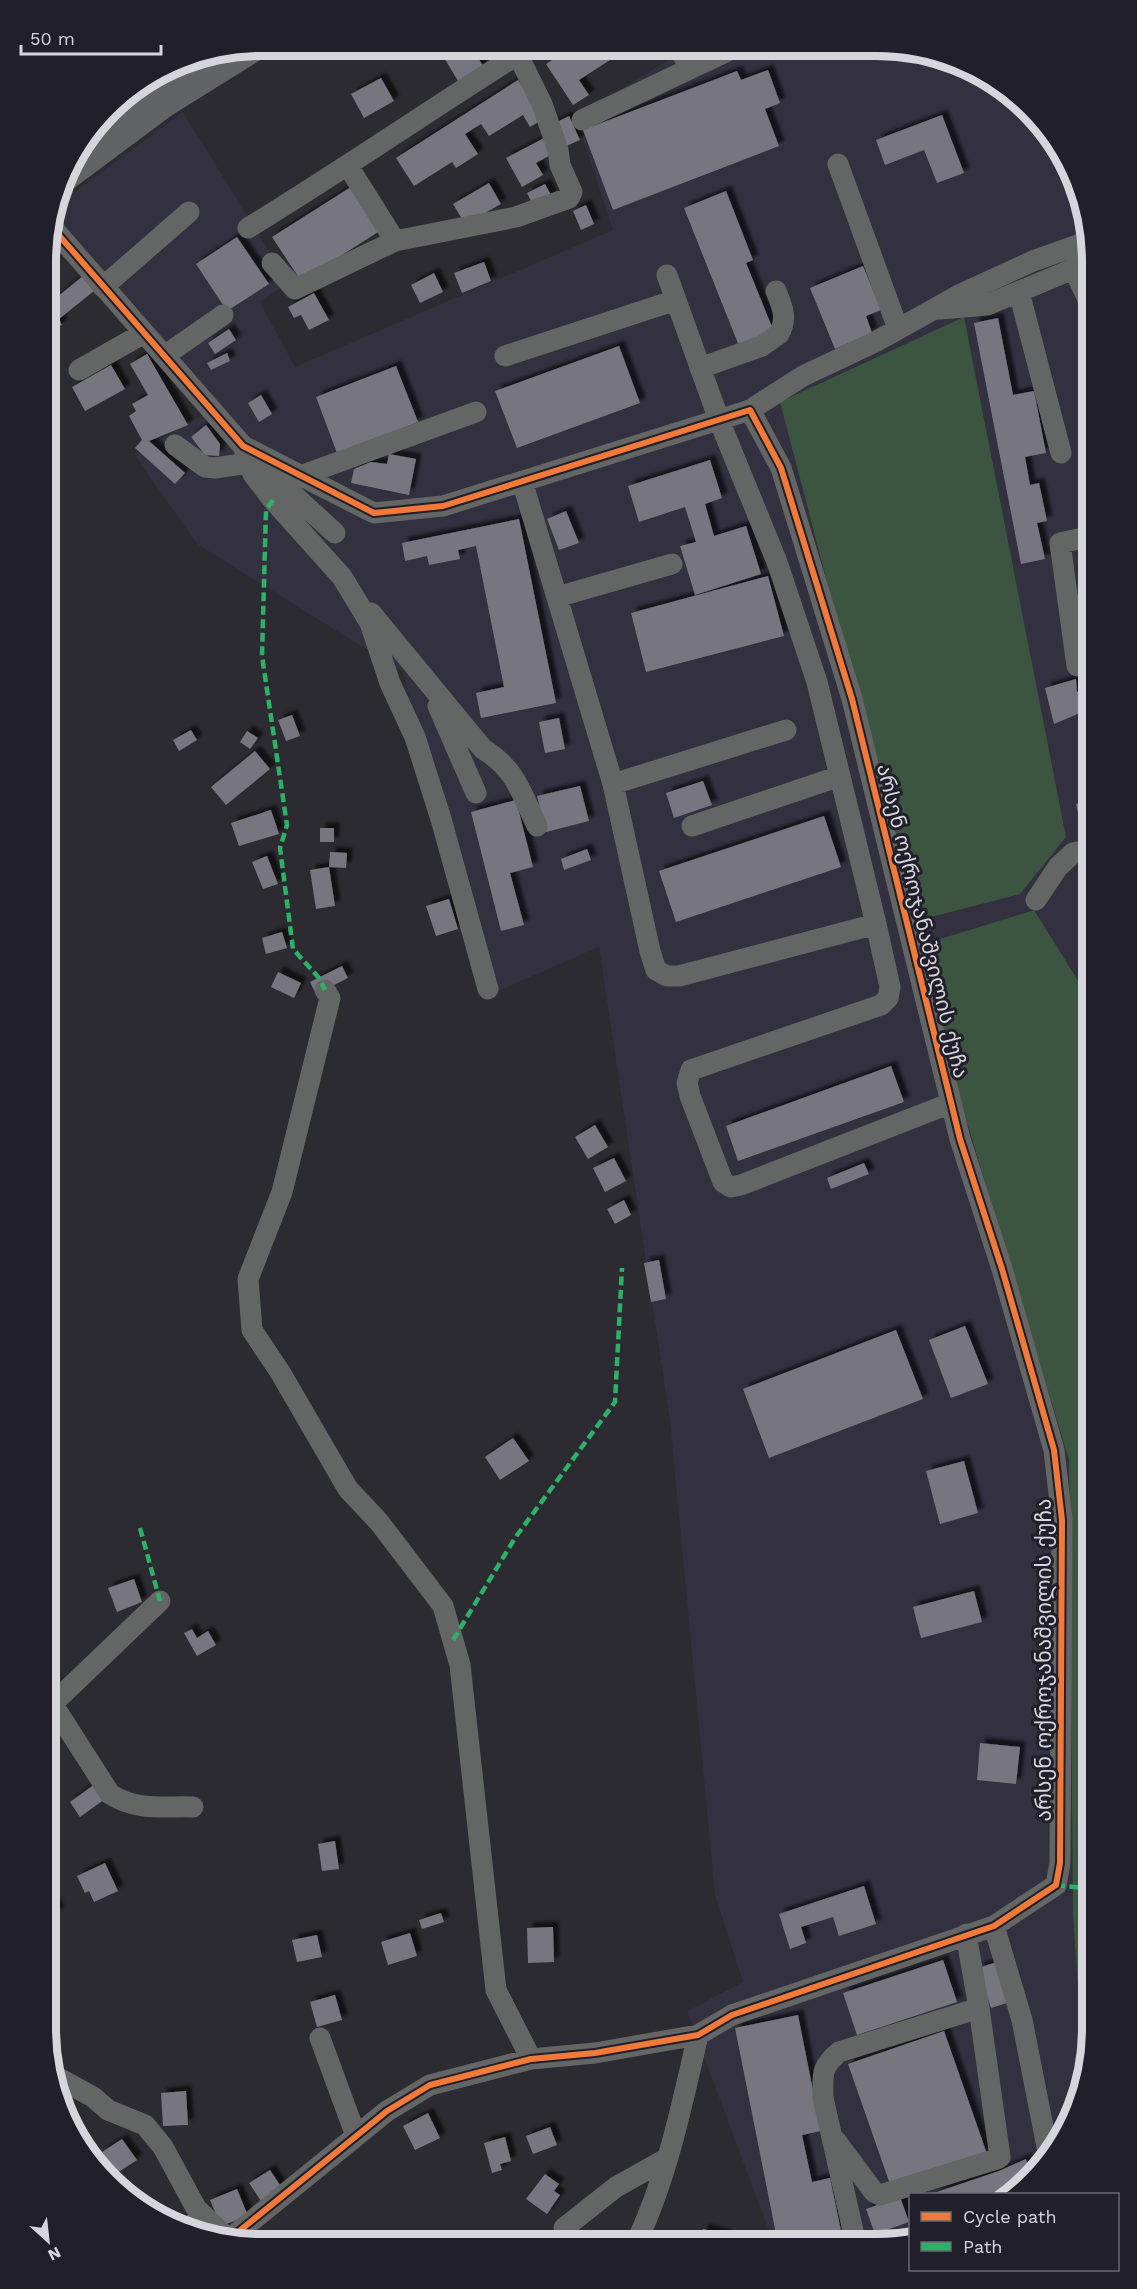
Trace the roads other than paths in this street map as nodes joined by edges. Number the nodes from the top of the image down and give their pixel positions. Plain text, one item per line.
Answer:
1 (516, 56) edge
2 (526, 56) edge
3 (683, 56) edge
4 (717, 56) edge
5 (229, 58) edge
6 (691, 68) junction
7 (582, 120) dead end
8 (85, 155) edge
9 (838, 164) dead end
10 (348, 166) junction
11 (189, 212) dead end
12 (248, 228) dead end
13 (57, 233) edge
14 (395, 241) junction
15 (1081, 244) edge
16 (272, 263) dead end
17 (1082, 265) edge
18 (667, 275) dead end
19 (104, 287) junction
20 (776, 291) dead end
21 (1019, 291) junction
22 (676, 300) junction
23 (933, 309) junction
24 (224, 315) dead end
25 (898, 329) junction
26 (144, 333) junction
27 (164, 356) junction
28 (506, 356) dead end
29 (700, 368) junction
30 (79, 370) dead end
31 (750, 410) junction
32 (476, 412) dead end
33 (719, 420) junction
34 (175, 445) dead end
35 (1061, 453) dead end
36 (246, 455) junction
37 (300, 476) junction
38 (522, 482) junction
39 (335, 533) dead end
40 (1082, 538) edge
41 (672, 564) dead end
42 (342, 577) junction
43 (557, 597) junction
44 (1077, 666) dead end
45 (429, 683) junction
46 (786, 730) dead end
47 (840, 777) junction
48 (613, 784) junction
49 (476, 792) dead end
50 (537, 826) dead end
51 (692, 826) dead end
52 (1082, 851) edge
53 (1036, 900) dead end
54 (876, 924) junction
55 (488, 989) dead end
56 (325, 990) dead end
57 (951, 1103) junction
58 (160, 1601) dead end
59 (56, 1701) edge
60 (56, 1718) edge
61 (193, 1807) dead end
62 (994, 1926) junction
63 (966, 1934) junction
64 (979, 2008) junction
65 (699, 2035) junction
66 (320, 2038) dead end
67 (531, 2059) junction
68 (62, 2080) edge
69 (831, 2134) junction
70 (356, 2136) junction
71 (1046, 2143) edge
72 (666, 2159) junction
73 (564, 2228) dead end
74 (217, 2229) edge
75 (238, 2232) edge
76 (640, 2234) edge
77 (854, 2234) edge

1 - 10 street
2 - 14 street
3 - 6 street
4 - 6 street
5 - 8 highway
6 - 7 street
9 - 25 street
10 - 12 street
10 - 14 street
11 - 19 street
13 - 19 street
14 - 16 street
15 - 23 street
17 - 21 street
18 - 22 street
19 - 26 street
20 - 29 street
21 - 23 street
21 - 35 street
22 - 28 street
22 - 29 street
23 - 25 street
24 - 27 street
25 - 31 street
26 - 27 street
26 - 30 street
27 - 36 street
29 - 33 street
31 - 33 street
31 - 57 street, არსენ ოქროჯანაშვილის ქუჩა
32 - 37 street
33 - 38 street
33 - 47 street
34 - 36 street
36 - 37 street
36 - 39 street
36 - 42 street
37 - 38 street
38 - 43 street
40 - 44 street
41 - 43 street
42 - 45 street
42 - 55 street
43 - 48 street
45 - 49 street
45 - 50 street
46 - 48 street
47 - 51 street
47 - 54 street
48 - 54 street
52 - 53 street
54 - 57 street
56 - 67 street
57 - 62 street, არსენ ოქროჯანაშვილის ქუჩა
58 - 59 street
60 - 61 street
62 - 63 street, არსენ ოქროჯანაშვილის ქუჩა
62 - 71 street
63 - 64 street
63 - 65 street, არსენ ოქროჯანაშვილის ქუჩა
64 - 69 street
64 - 69 street
65 - 67 street
65 - 72 street
66 - 70 street
67 - 70 street
68 - 74 street
69 - 77 street
70 - 75 street
72 - 73 street
72 - 76 street

